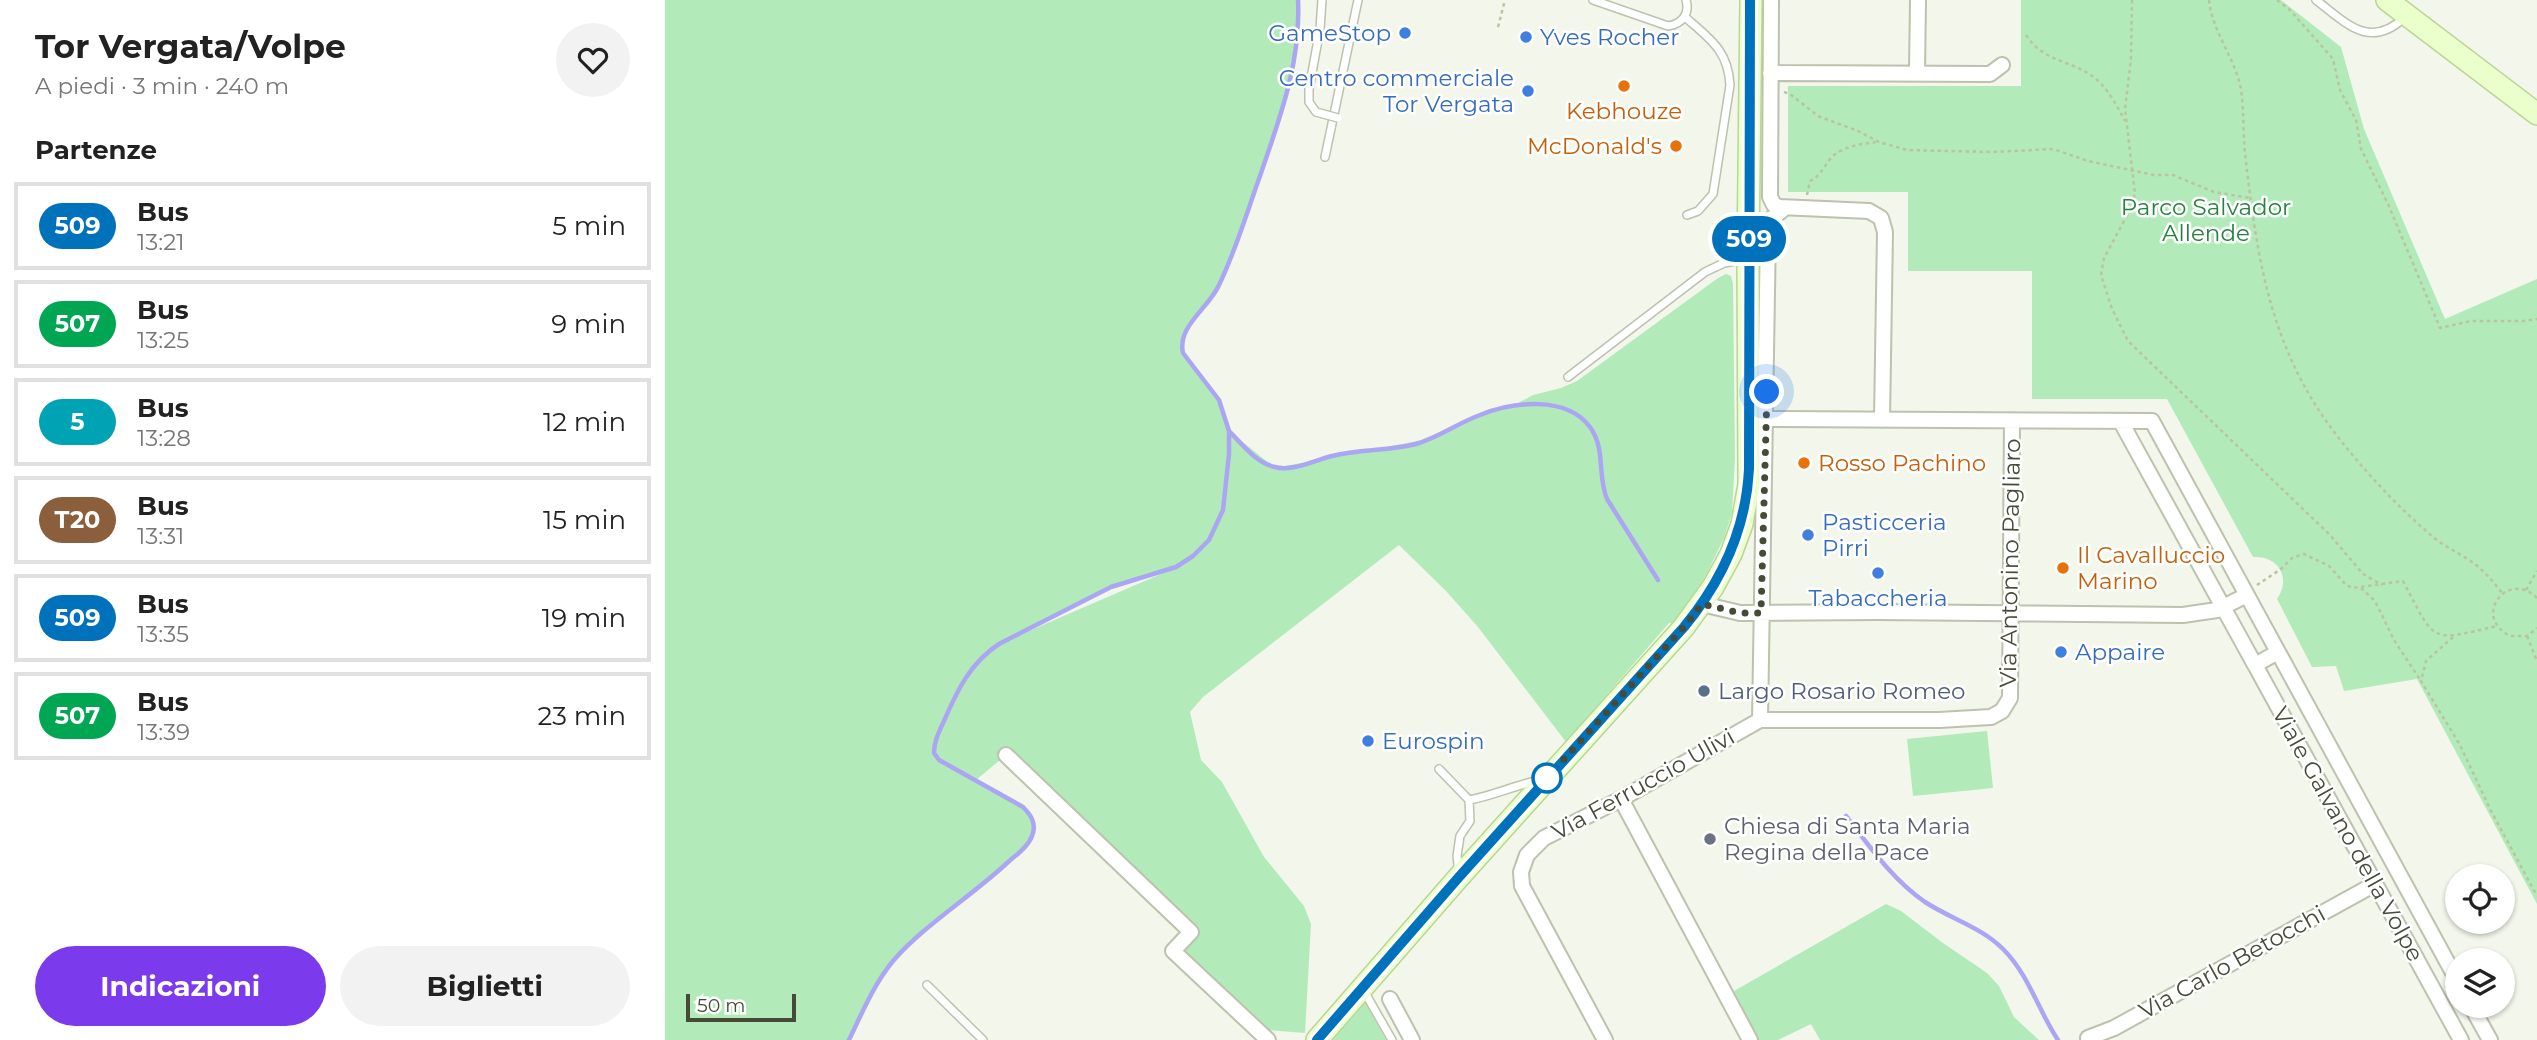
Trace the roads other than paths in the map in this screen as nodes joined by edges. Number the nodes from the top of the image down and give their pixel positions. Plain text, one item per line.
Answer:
1 (1322, 0) edge
2 (1357, 0) edge
3 (1593, 0) edge
4 (1686, 0) edge
5 (1918, 0) edge
6 (2316, 0) edge
7 (2387, 0) edge
8 (1756, 1) edge
9 (2407, 15) junction
10 (1685, 17) junction
11 (2002, 65) dead end
12 (1770, 73) junction
13 (1917, 73) junction
14 (2537, 114) edge
15 (1338, 118) dead end
16 (1325, 157) dead end
17 (1760, 187) junction
18 (1778, 205) junction
19 (1687, 215) dead end
20 (1748, 259) junction
21 (1568, 376) dead end
22 (1767, 419) junction
23 (1882, 420) junction
24 (2012, 421) junction
25 (2121, 422) junction
26 (2247, 595) junction
27 (1702, 604) junction
28 (2223, 607) junction
29 (1761, 613) junction
30 (2010, 614) junction
31 (2279, 652) junction
32 (2255, 665) junction
33 (1760, 720) junction
34 (1006, 755) dead end
35 (1439, 769) dead end
36 (1547, 778) junction
37 (1621, 799) junction
38 (1469, 800) junction
39 (1459, 877) junction
40 (2375, 884) junction
41 (2445, 958) edge
42 (927, 985) dead end
43 (1362, 987) junction
44 (1390, 999) dead end
45 (2478, 1018) edge
46 (2088, 1038) dead end
47 (983, 1040) edge
48 (1268, 1040) edge
49 (1317, 1040) edge
50 (1392, 1040) edge
51 (1412, 1040) edge
52 (1605, 1040) edge
53 (1750, 1040) edge
54 (2461, 1040) edge
55 (2490, 1040) edge

1 - 15 lane, bridge
2 - 16 lane
3 - 10 lane
4 - 10 lane
5 - 13 street
6 - 9 lane
7 - 9 main road
8 - 12 street
8 - 17 main road
9 - 14 main road
10 - 19 lane
11 - 13 street
12 - 13 street
12 - 17 street
17 - 18 street
17 - 20 main road
18 - 22 street
18 - 23 street
20 - 21 lane
20 - 27 main road
22 - 23 street
22 - 29 street
23 - 24 street
24 - 25 street
24 - 30 street, Via Antonino Pagliaro
25 - 26 street, Viale Galvano della Volpe
25 - 28 street, Viale Galvano della Volpe
26 - 28 street
26 - 31 street, Viale Galvano della Volpe
27 - 29 street
27 - 36 main road
28 - 30 street
28 - 32 street, Viale Galvano della Volpe
29 - 30 street
29 - 33 street
30 - 33 street, Via Antonino Pagliaro
31 - 32 street
31 - 41 street, Viale Galvano della Volpe
32 - 40 street, Viale Galvano della Volpe
33 - 37 street, Via Ferruccio Ulivi
34 - 48 street
35 - 38 lane
36 - 38 lane
36 - 39 main road
37 - 52 street, Via Ferruccio Ulivi
37 - 53 street
38 - 39 lane
39 - 43 main road
40 - 46 street, Via Carlo Betocchi
40 - 54 street, Viale Galvano della Volpe
42 - 47 lane
43 - 49 main road
43 - 50 lane
44 - 51 street
45 - 55 street

